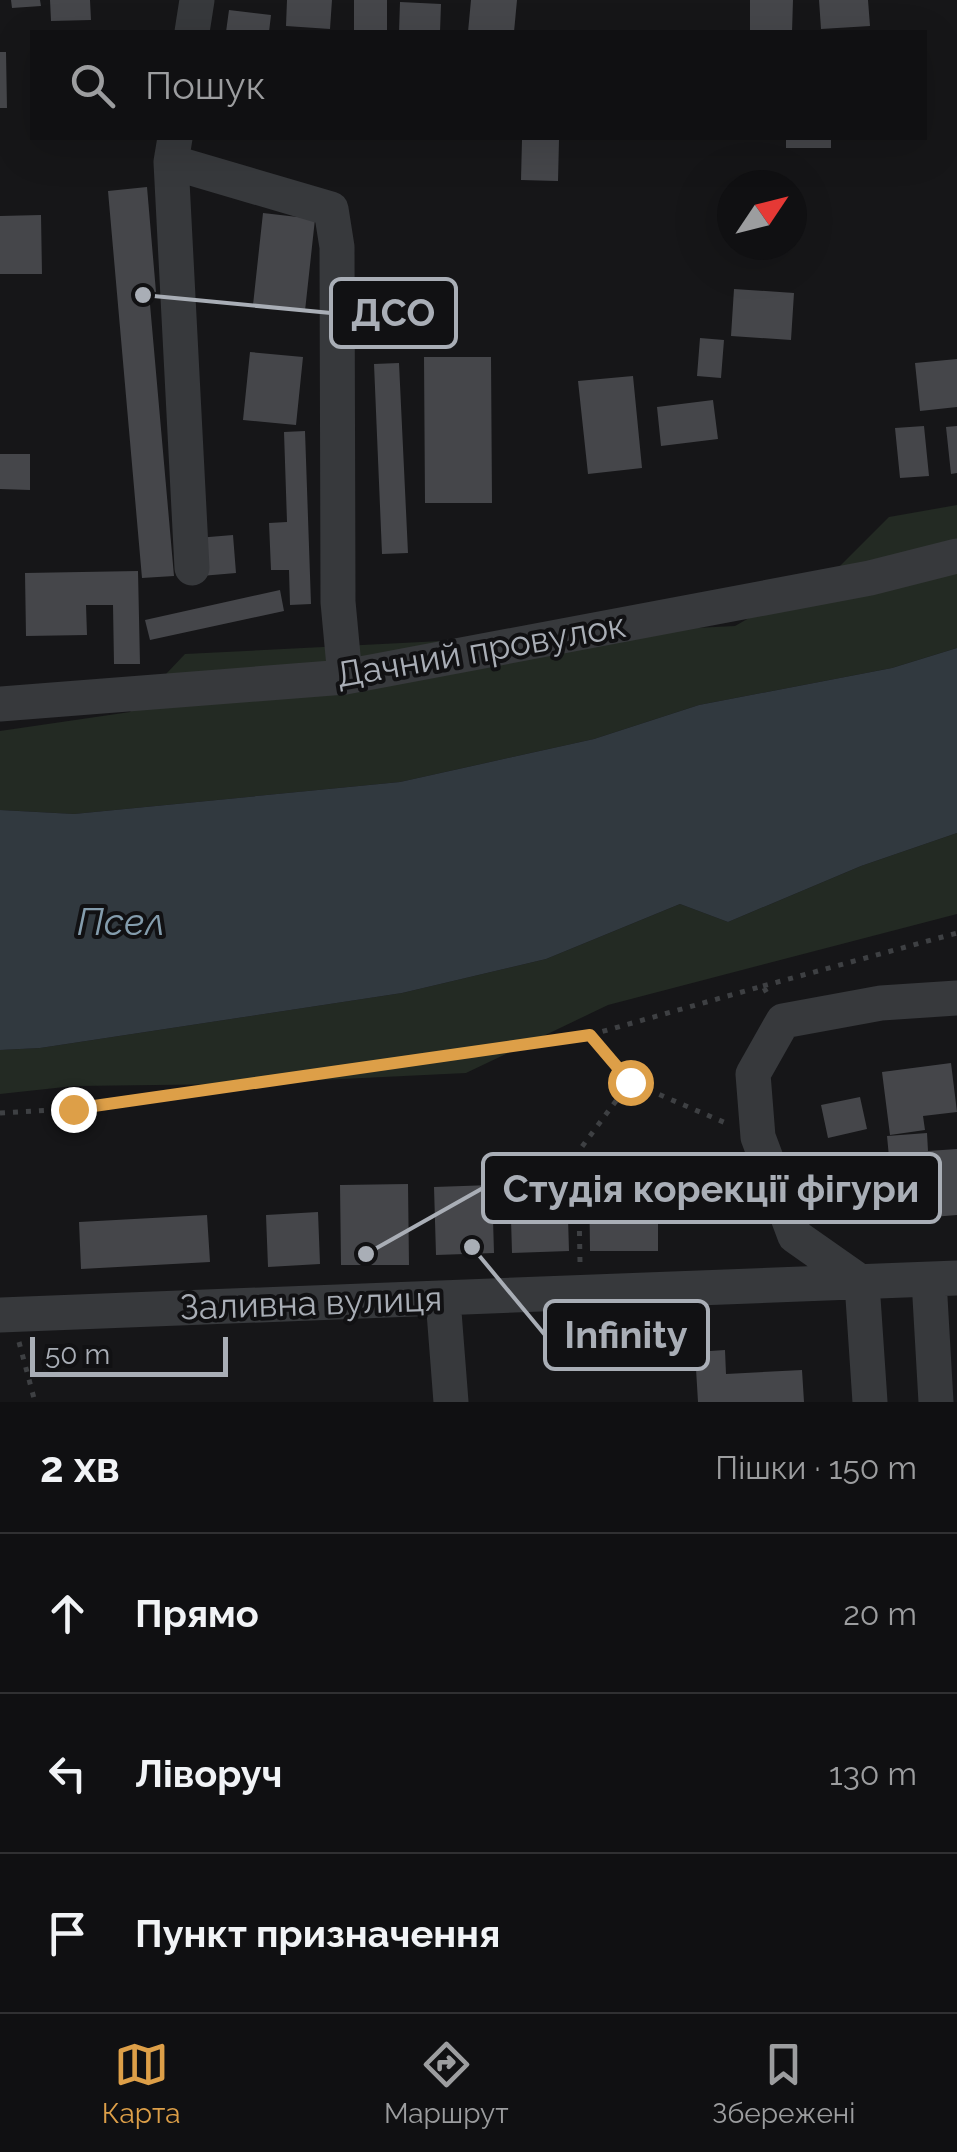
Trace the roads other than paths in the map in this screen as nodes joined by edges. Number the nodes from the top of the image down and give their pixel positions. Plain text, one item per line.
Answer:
1 (198, 0) edge
2 (192, 30) edge
3 (173, 150) edge
4 (957, 556) edge
5 (192, 568) dead end
6 (345, 678) junction
7 (0, 704) edge
8 (957, 998) edge
9 (943, 1279) edge
10 (862, 1282) junction
11 (444, 1299) junction
12 (6, 1314) edge
13 (451, 1402) edge
14 (870, 1402) edge
15 (936, 1402) edge

1 - 2 street
3 - 5 street
3 - 6 street
4 - 6 street, Дачний провулок
6 - 7 street, Дачний провулок
8 - 10 street
9 - 10 street, Заливна вулиця
9 - 15 street
10 - 11 street, Заливна вулиця
10 - 14 street
11 - 12 street, Заливна вулиця
11 - 13 street

